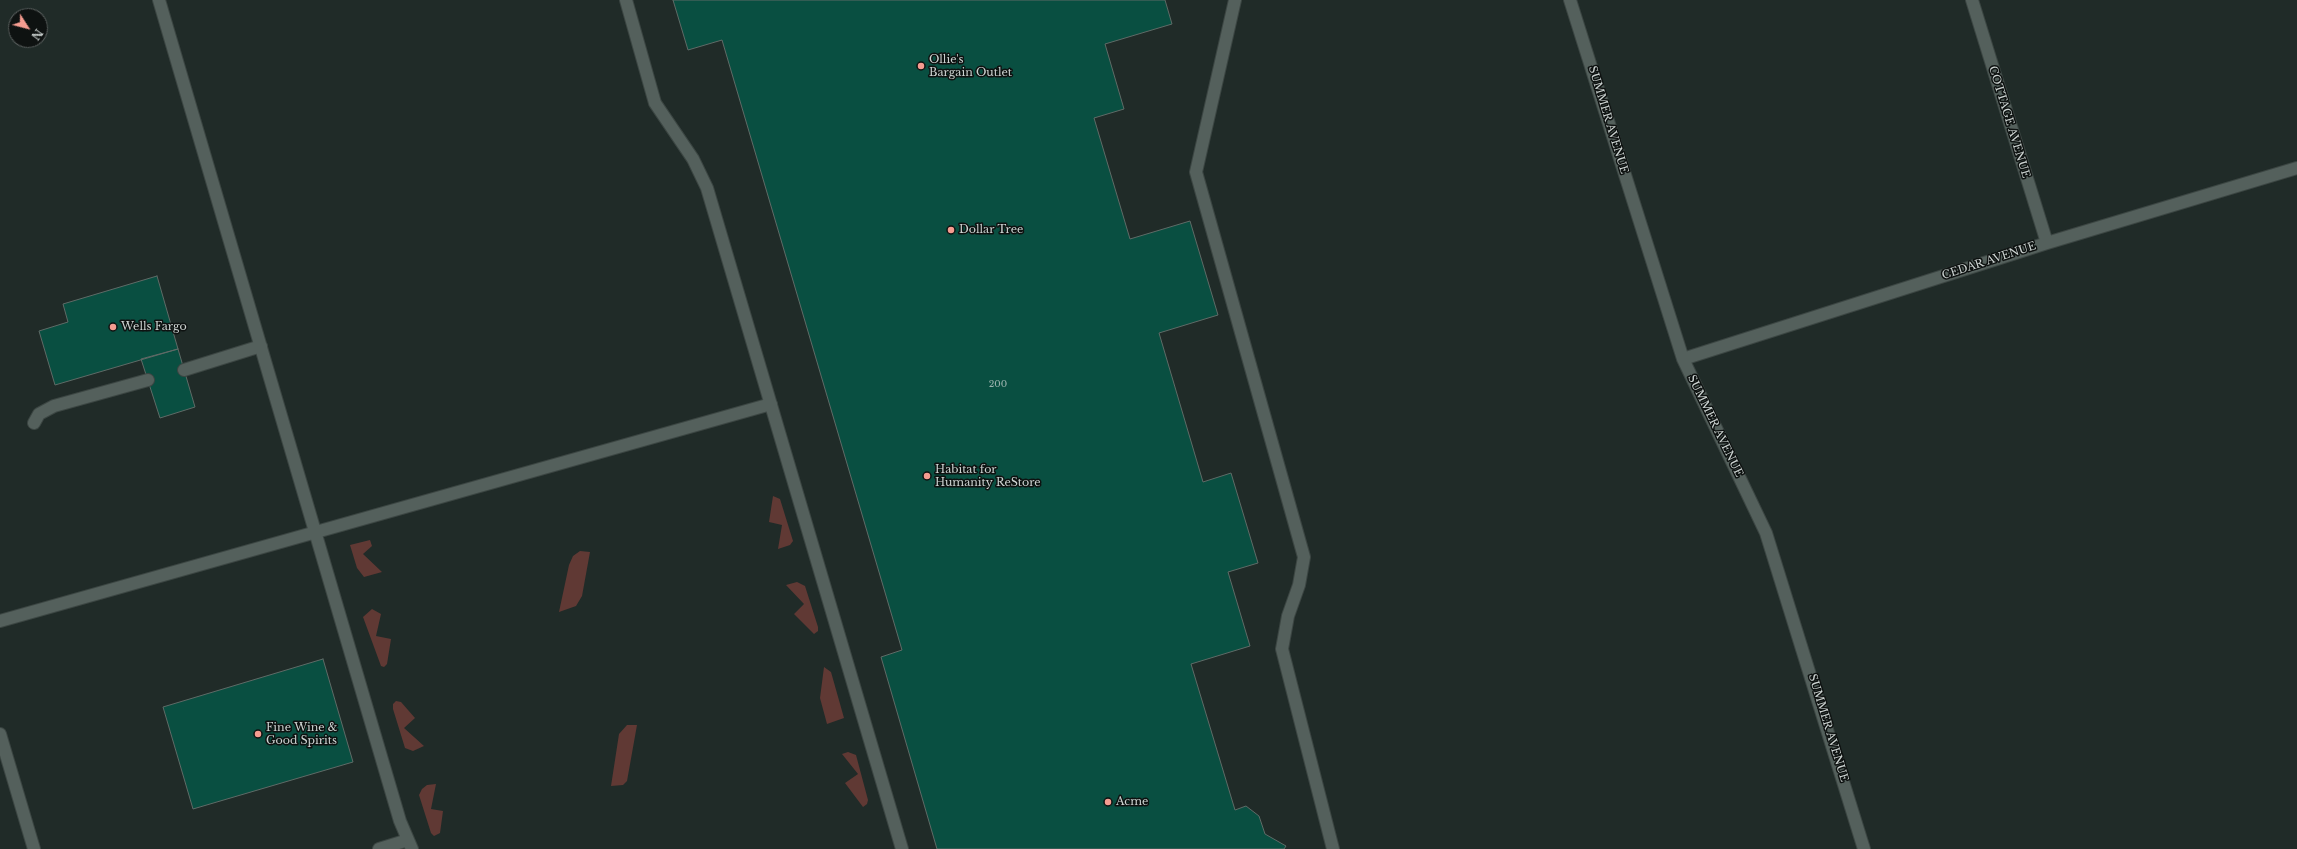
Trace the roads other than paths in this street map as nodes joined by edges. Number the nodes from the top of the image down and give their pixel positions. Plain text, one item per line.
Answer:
1 (159, 0) edge
2 (626, 0) edge
3 (1235, 0) edge
4 (1570, 0) edge
5 (1972, 0) edge
6 (2297, 168) edge
7 (2047, 243) junction
8 (261, 346) junction
9 (1683, 359) junction
10 (184, 370) dead end
11 (148, 380) dead end
12 (771, 404) junction
13 (34, 423) dead end
14 (316, 532) junction
15 (0, 621) edge
16 (0, 734) edge
17 (410, 845) edge
18 (34, 849) edge
19 (379, 849) edge
20 (902, 849) edge
21 (1333, 849) edge
22 (1864, 849) edge

1 - 8 street
2 - 12 street
3 - 21 street
4 - 9 street, SUMMER AVENUE
5 - 7 street, COTTAGE AVENUE
6 - 7 street, CEDAR AVENUE
7 - 9 street, CEDAR AVENUE
8 - 10 street
8 - 14 street
9 - 22 street, SUMMER AVENUE
11 - 13 street
12 - 14 street
12 - 20 street
14 - 15 street
14 - 17 street
16 - 18 street
17 - 19 street

